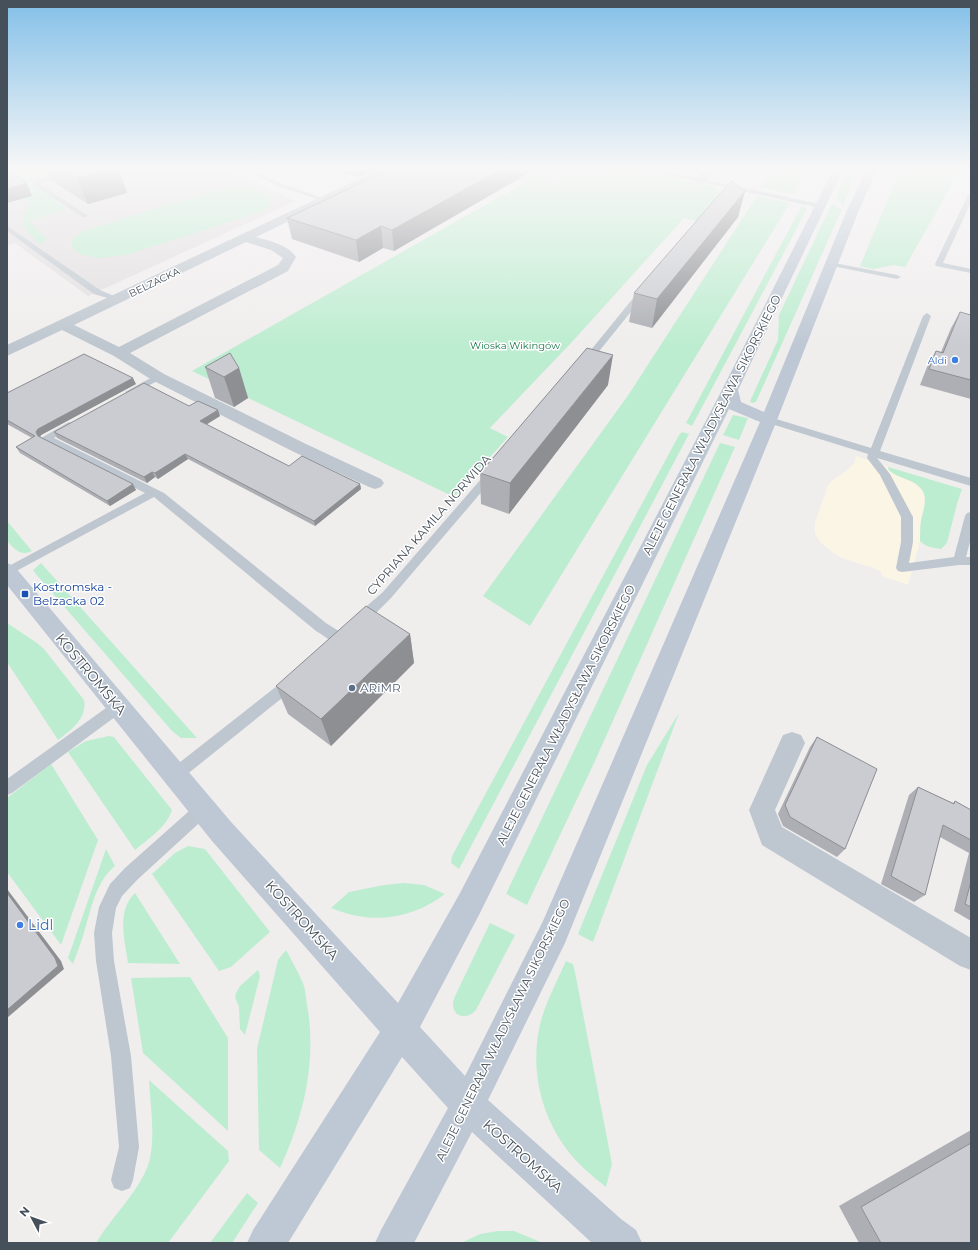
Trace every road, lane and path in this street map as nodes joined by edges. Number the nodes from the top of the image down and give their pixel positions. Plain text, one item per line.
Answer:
1 (7, 228) edge
2 (266, 228) edge
3 (809, 228) edge
4 (847, 228) edge
5 (956, 228) edge
6 (246, 238) junction
7 (832, 264) junction
8 (971, 271) edge
9 (897, 277) dead end
10 (650, 283) edge
11 (117, 299) junction
12 (927, 316) dead end
13 (63, 325) junction
14 (7, 352) edge
15 (118, 353) junction
16 (578, 371) edge
17 (158, 376) junction
18 (730, 390) junction
19 (123, 396) edge
20 (81, 419) edge
21 (769, 420) junction
22 (873, 455) junction
23 (497, 467) edge
24 (971, 482) edge
25 (375, 483) dead end
26 (153, 493) junction
27 (971, 516) edge
28 (965, 561) edge
29 (7, 572) edge
30 (346, 633) junction
31 (329, 649) edge
32 (300, 675) edge
33 (118, 707) junction
34 (792, 743) dead end
35 (175, 775) junction
36 (7, 788) edge
37 (203, 809) junction
38 (971, 955) edge
39 (401, 1029) junction
40 (468, 1105) junction
41 (122, 1180) dead end
42 (266, 1243) edge
43 (394, 1243) edge
44 (623, 1243) edge

1 - 11 lane
2 - 6 street, BELZACKA
3 - 18 main road, ALEJE GENERAŁA WŁADYSŁAWA SIKORSKIEGO
4 - 7 main road, ALEJE GENERAŁA WŁADYSŁAWA SIKORSKIEGO
5 - 8 lane
6 - 11 street, BELZACKA
6 - 15 street
7 - 9 lane
7 - 21 main road, ALEJE GENERAŁA WŁADYSŁAWA SIKORSKIEGO
10 - 16 lane
11 - 13 street, BELZACKA
12 - 22 lane
13 - 14 street, BELZACKA
13 - 15 street
15 - 17 street
17 - 19 lane
17 - 25 street
18 - 21 main road
18 - 39 main road, ALEJE GENERAŁA WŁADYSŁAWA SIKORSKIEGO
20 - 26 lane
21 - 22 lane
21 - 40 main road, ALEJE GENERAŁA WŁADYSŁAWA SIKORSKIEGO
22 - 24 lane
22 - 28 lane
23 - 30 lane, CYPRIANA KAMILA NORWIDA
26 - 29 lane
26 - 30 lane
27 - 28 lane
29 - 33 main road, KOSTROMSKA
30 - 31 lane, CYPRIANA KAMILA NORWIDA
32 - 35 lane
33 - 35 main road, KOSTROMSKA
33 - 36 lane
34 - 38 street
35 - 37 main road, KOSTROMSKA
37 - 39 main road, KOSTROMSKA
37 - 41 lane
39 - 40 main road, KOSTROMSKA
39 - 42 main road, ALEJE GENERAŁA WŁADYSŁAWA SIKORSKIEGO
40 - 43 main road, ALEJE GENERAŁA WŁADYSŁAWA SIKORSKIEGO
40 - 44 main road, KOSTROMSKA

